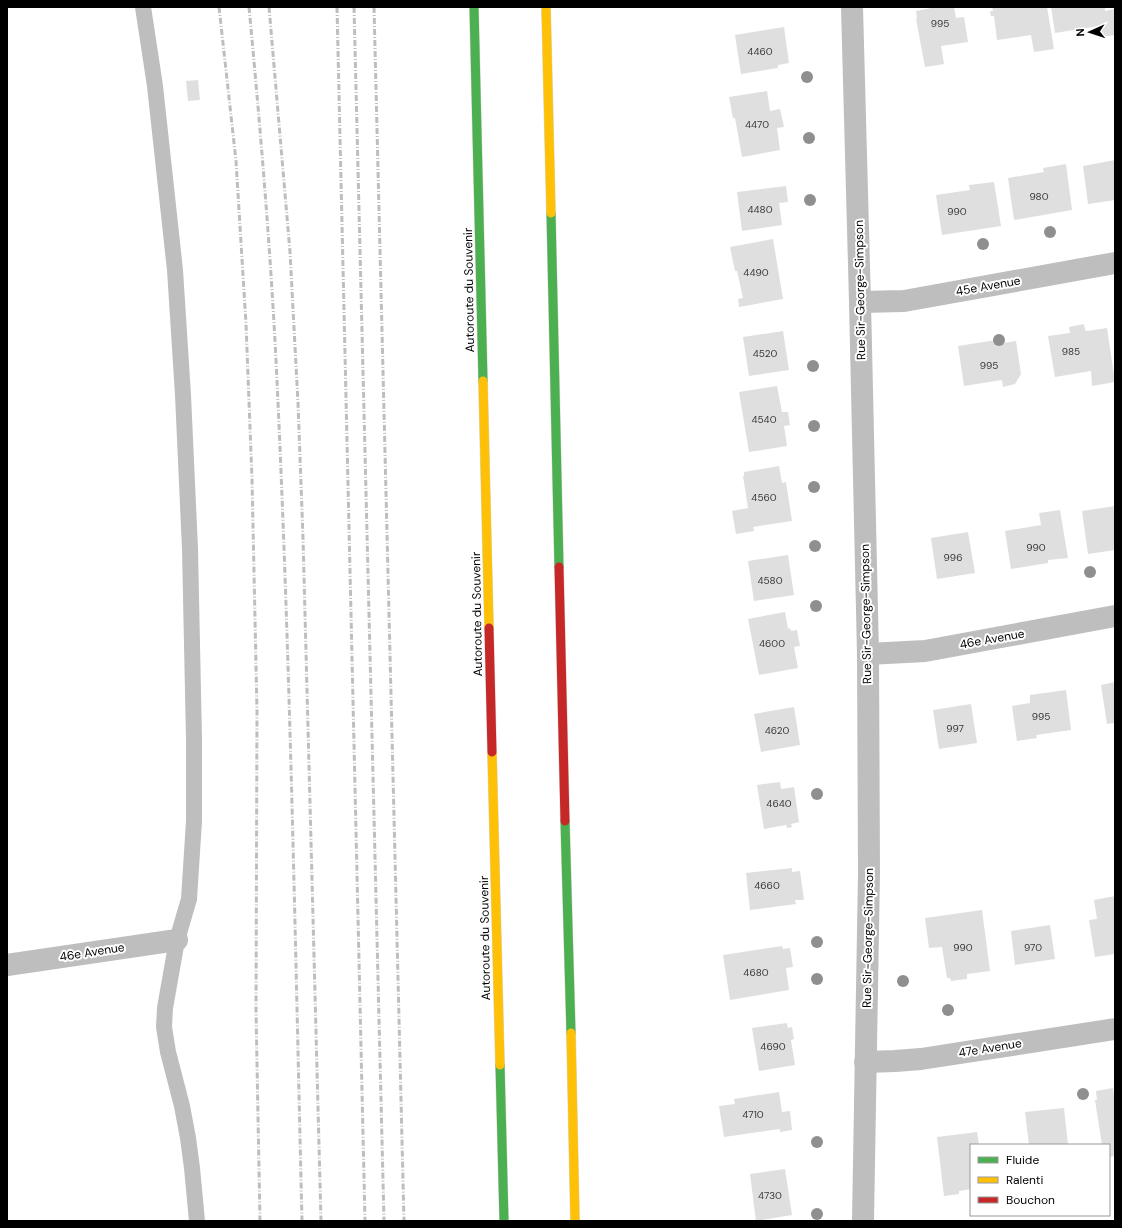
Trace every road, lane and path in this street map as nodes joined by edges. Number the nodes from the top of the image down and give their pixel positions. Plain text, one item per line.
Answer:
1 (143, 7) edge
2 (474, 7) edge
3 (546, 7) edge
4 (852, 7) edge
5 (1115, 263) edge
6 (860, 302) junction
7 (1115, 616) edge
8 (868, 654) junction
9 (177, 940) junction
10 (7, 965) edge
11 (1115, 1029) edge
12 (865, 1062) junction
13 (197, 1221) edge
14 (504, 1221) edge
15 (575, 1221) edge
16 (863, 1221) edge

1 - 9 lane
2 - 14 highway, Autoroute du Souvenir
3 - 15 highway
4 - 6 street, Rue Sir-George-Simpson
5 - 6 street, 45e Avenue
6 - 8 street, Rue Sir-George-Simpson
7 - 8 street, 46e Avenue
8 - 12 street, Rue Sir-George-Simpson
9 - 10 street, 46e Avenue
9 - 13 lane
11 - 12 street, 47e Avenue
12 - 16 street, Rue Sir-George-Simpson

